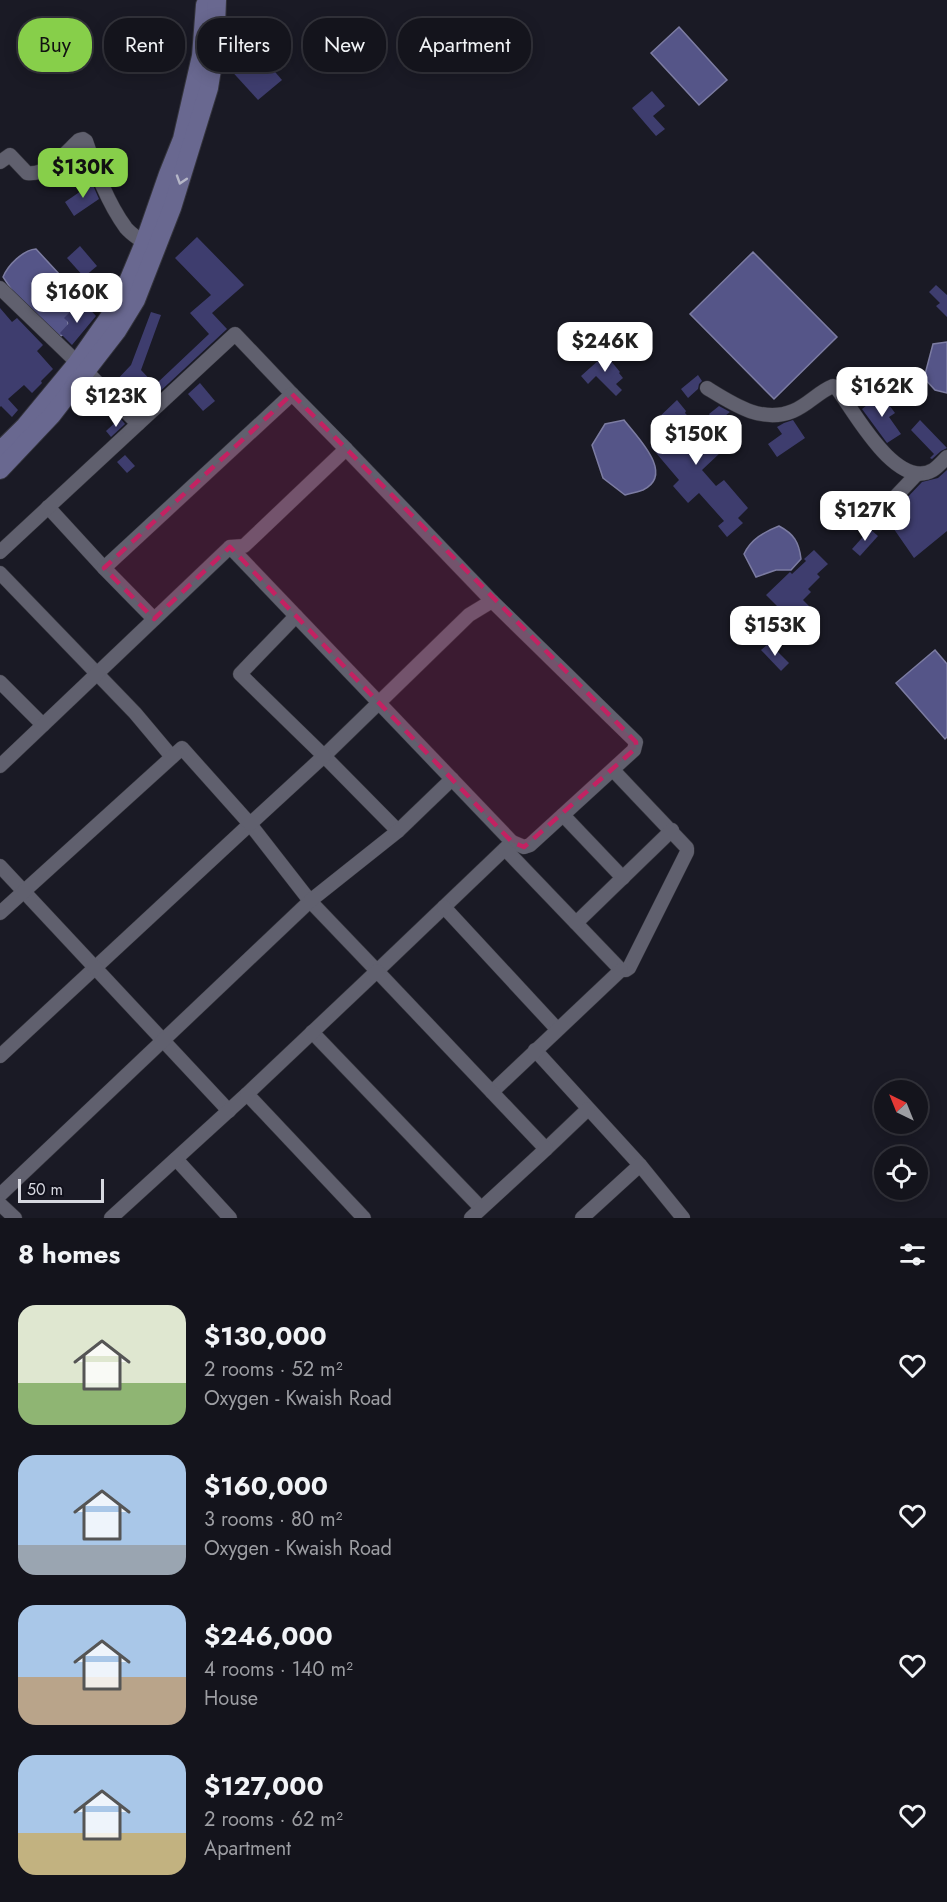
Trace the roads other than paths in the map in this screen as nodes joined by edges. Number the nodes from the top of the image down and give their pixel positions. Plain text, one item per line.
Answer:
1 (206, 0) edge
2 (217, 0) edge
3 (0, 162) edge
4 (144, 243) junction
5 (0, 288) edge
6 (82, 367) junction
7 (707, 388) dead end
8 (292, 394) junction
9 (138, 424) junction
10 (346, 449) junction
11 (0, 451) edge
12 (947, 457) edge
13 (0, 470) edge
14 (916, 474) junction
15 (48, 507) junction
16 (875, 518) dead end
17 (230, 547) junction
18 (0, 552) edge
19 (104, 568) junction
20 (0, 573) edge
21 (492, 601) junction
22 (296, 616) junction
23 (154, 619) junction
24 (97, 673) junction
25 (0, 682) edge
26 (379, 703) junction
27 (43, 725) junction
28 (324, 756) junction
29 (172, 757) junction
30 (0, 766) edge
31 (613, 770) junction
32 (452, 779) junction
33 (563, 815) junction
34 (250, 824) junction
35 (672, 830) junction
36 (398, 831) junction
37 (508, 845) junction
38 (0, 866) edge
39 (623, 878) junction
40 (23, 892) junction
41 (310, 901) junction
42 (444, 907) junction
43 (0, 913) edge
44 (576, 923) junction
45 (95, 968) junction
46 (377, 970) junction
47 (621, 970) junction
48 (557, 1029) junction
49 (312, 1032) junction
50 (162, 1041) junction
51 (535, 1050) junction
52 (0, 1056) edge
53 (492, 1092) junction
54 (247, 1094) junction
55 (588, 1109) junction
56 (229, 1111) junction
57 (546, 1149) junction
58 (176, 1159) junction
59 (640, 1165) junction
60 (0, 1195) edge
61 (360, 1213) edge
62 (476, 1213) edge
63 (111, 1218) edge
64 (230, 1218) edge
65 (345, 1218) edge
66 (582, 1218) edge
67 (683, 1218) edge

1 - 4 main road
2 -> 6 main road
3 - 4 street
4 - 6 main road
5 - 6 street
6 - 9 street
6 - 11 main road
6 - 13 main road
7 - 14 street
8 - 9 street
8 - 10 street
8 - 19 street
9 - 15 street
10 - 17 street
10 - 21 street
12 - 14 street
14 - 16 street
15 - 18 street
15 - 19 street
17 - 22 street
17 - 23 street
19 - 23 street
20 - 24 street
21 - 26 street
21 - 31 street
22 - 26 street
22 - 28 street
23 - 24 street
24 - 27 street
24 - 29 street
25 - 27 street
26 - 28 street
26 - 32 street
27 - 30 street
28 - 34 street
28 - 36 street
29 - 34 street
29 - 40 street
31 - 33 street
31 - 35 street
32 - 36 street
32 - 37 street
33 - 37 street
33 - 39 street
34 - 41 street
34 - 45 street
35 - 39 street
35 - 47 street
36 - 41 street
37 - 42 street
37 - 44 street
38 - 40 street
39 - 44 street
40 - 43 street
40 - 45 street
41 - 46 street
41 - 50 street
42 - 46 street
42 - 48 street
44 - 47 street
45 - 50 street
45 - 52 street
46 - 49 street
46 - 53 street
47 - 48 street
48 - 51 street
49 - 54 street
49 - 62 street
50 - 56 street
50 - 60 street
51 - 53 street
51 - 55 street
53 - 57 street
54 - 56 street
54 - 61 street
55 - 57 street
55 - 59 street
56 - 58 street
57 - 62 street
58 - 63 street
58 - 64 street
59 - 66 street
59 - 67 street
61 - 65 street

